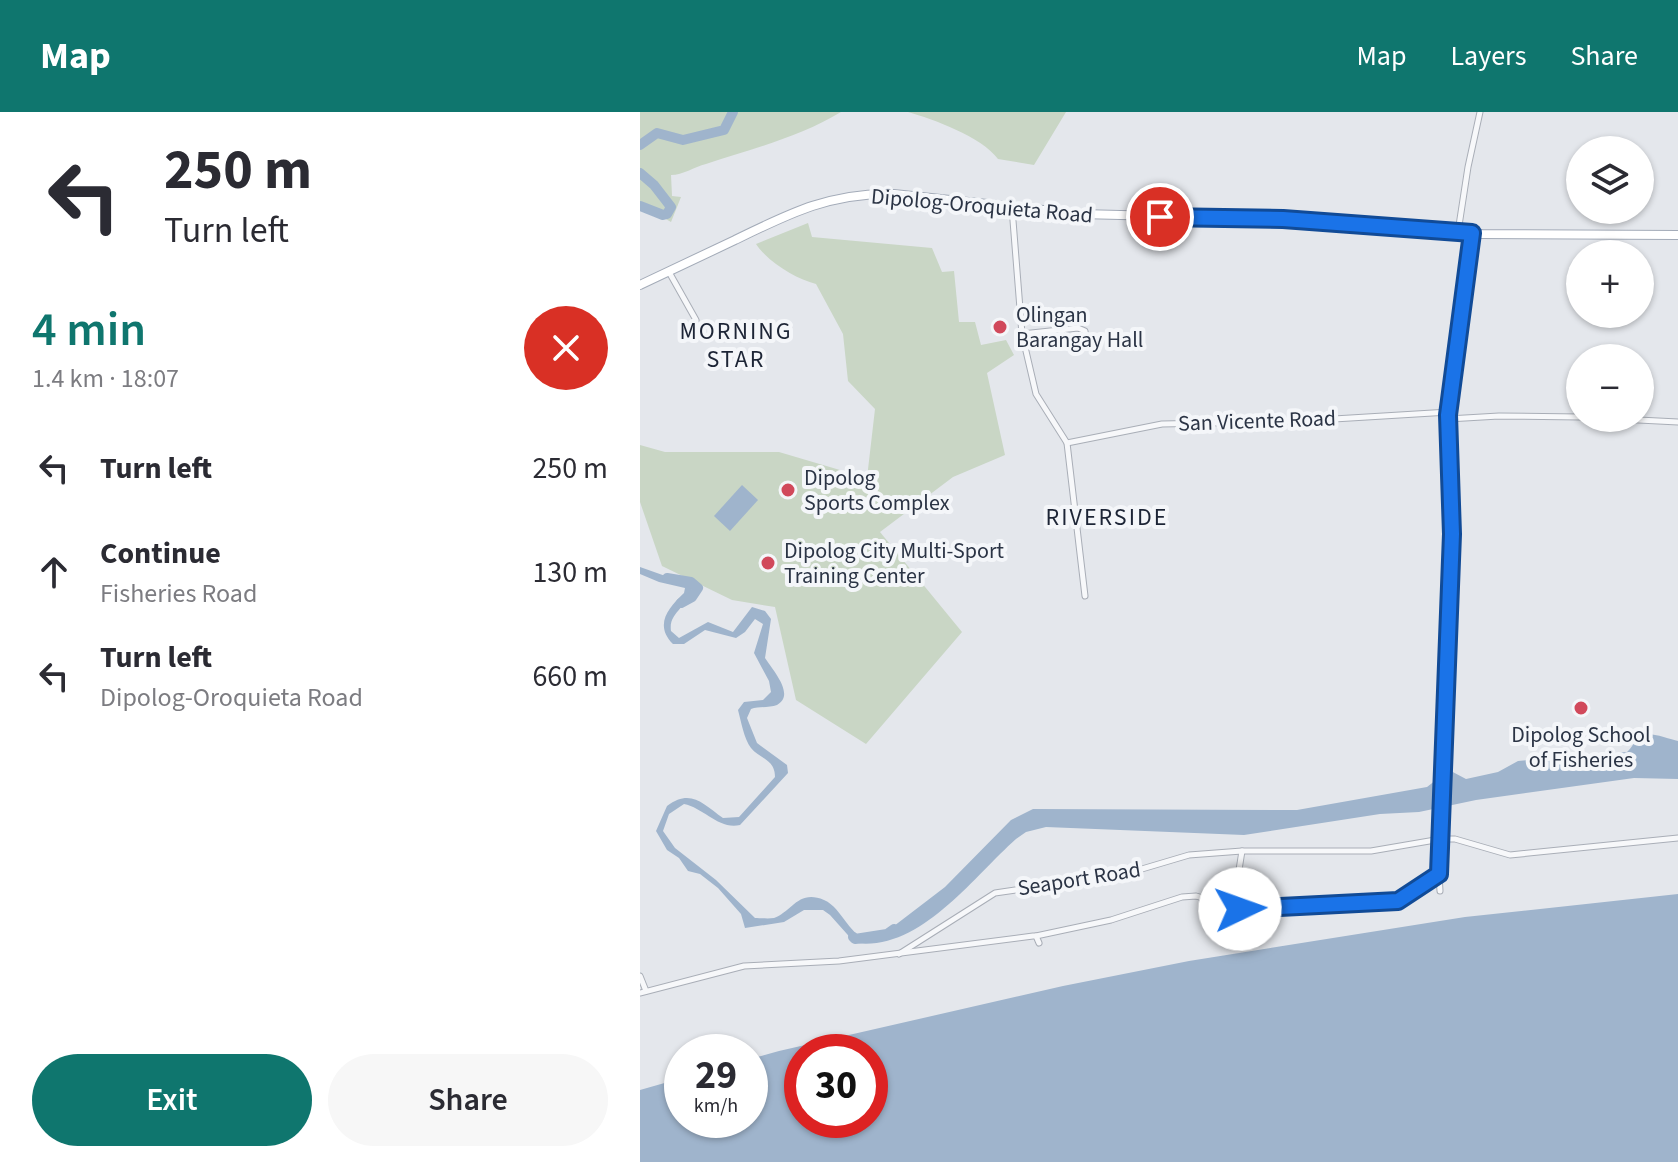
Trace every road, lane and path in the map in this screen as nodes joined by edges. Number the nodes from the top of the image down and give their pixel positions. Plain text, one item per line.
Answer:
1 (1480, 112) edge
2 (1012, 208) junction
3 (1458, 232) junction
4 (1472, 233) junction
5 (1678, 235) edge
6 (669, 271) junction
7 (640, 285) edge
8 (696, 320) dead end
9 (1022, 334) junction
10 (1087, 344) dead end
11 (1448, 415) junction
12 (1566, 417) edge
13 (1654, 421) edge
14 (1678, 422) edge
15 (1067, 443) junction
16 (1085, 596) dead end
17 (1678, 838) edge
18 (1440, 839) junction
19 (1242, 851) junction
20 (1439, 874) junction
21 (1440, 891) dead end
22 (1240, 909) junction
23 (899, 954) junction
24 (640, 976) edge
25 (643, 992) edge

1 - 3 street
2 - 3 main road, Dipolog-Oroquieta Road
2 - 6 main road, Dipolog-Oroquieta Road
2 - 9 street
3 - 4 main road, Dipolog-Oroquieta Road
4 - 5 main road, Dipolog-Oroquieta Road
4 - 11 street
6 - 7 main road, Dipolog-Oroquieta Road
6 - 8 street
9 - 10 street
9 - 15 street
11 - 12 street, San Vicente Road
11 - 15 street, San Vicente Road
11 - 18 street
13 - 14 street
15 - 16 street
17 - 18 street
18 - 19 street, Seaport Road
18 - 20 street
19 - 22 street
19 - 23 street, Seaport Road
20 - 21 street
20 - 22 street
22 - 23 street
23 - 25 street, Seaport Road
24 - 25 street

